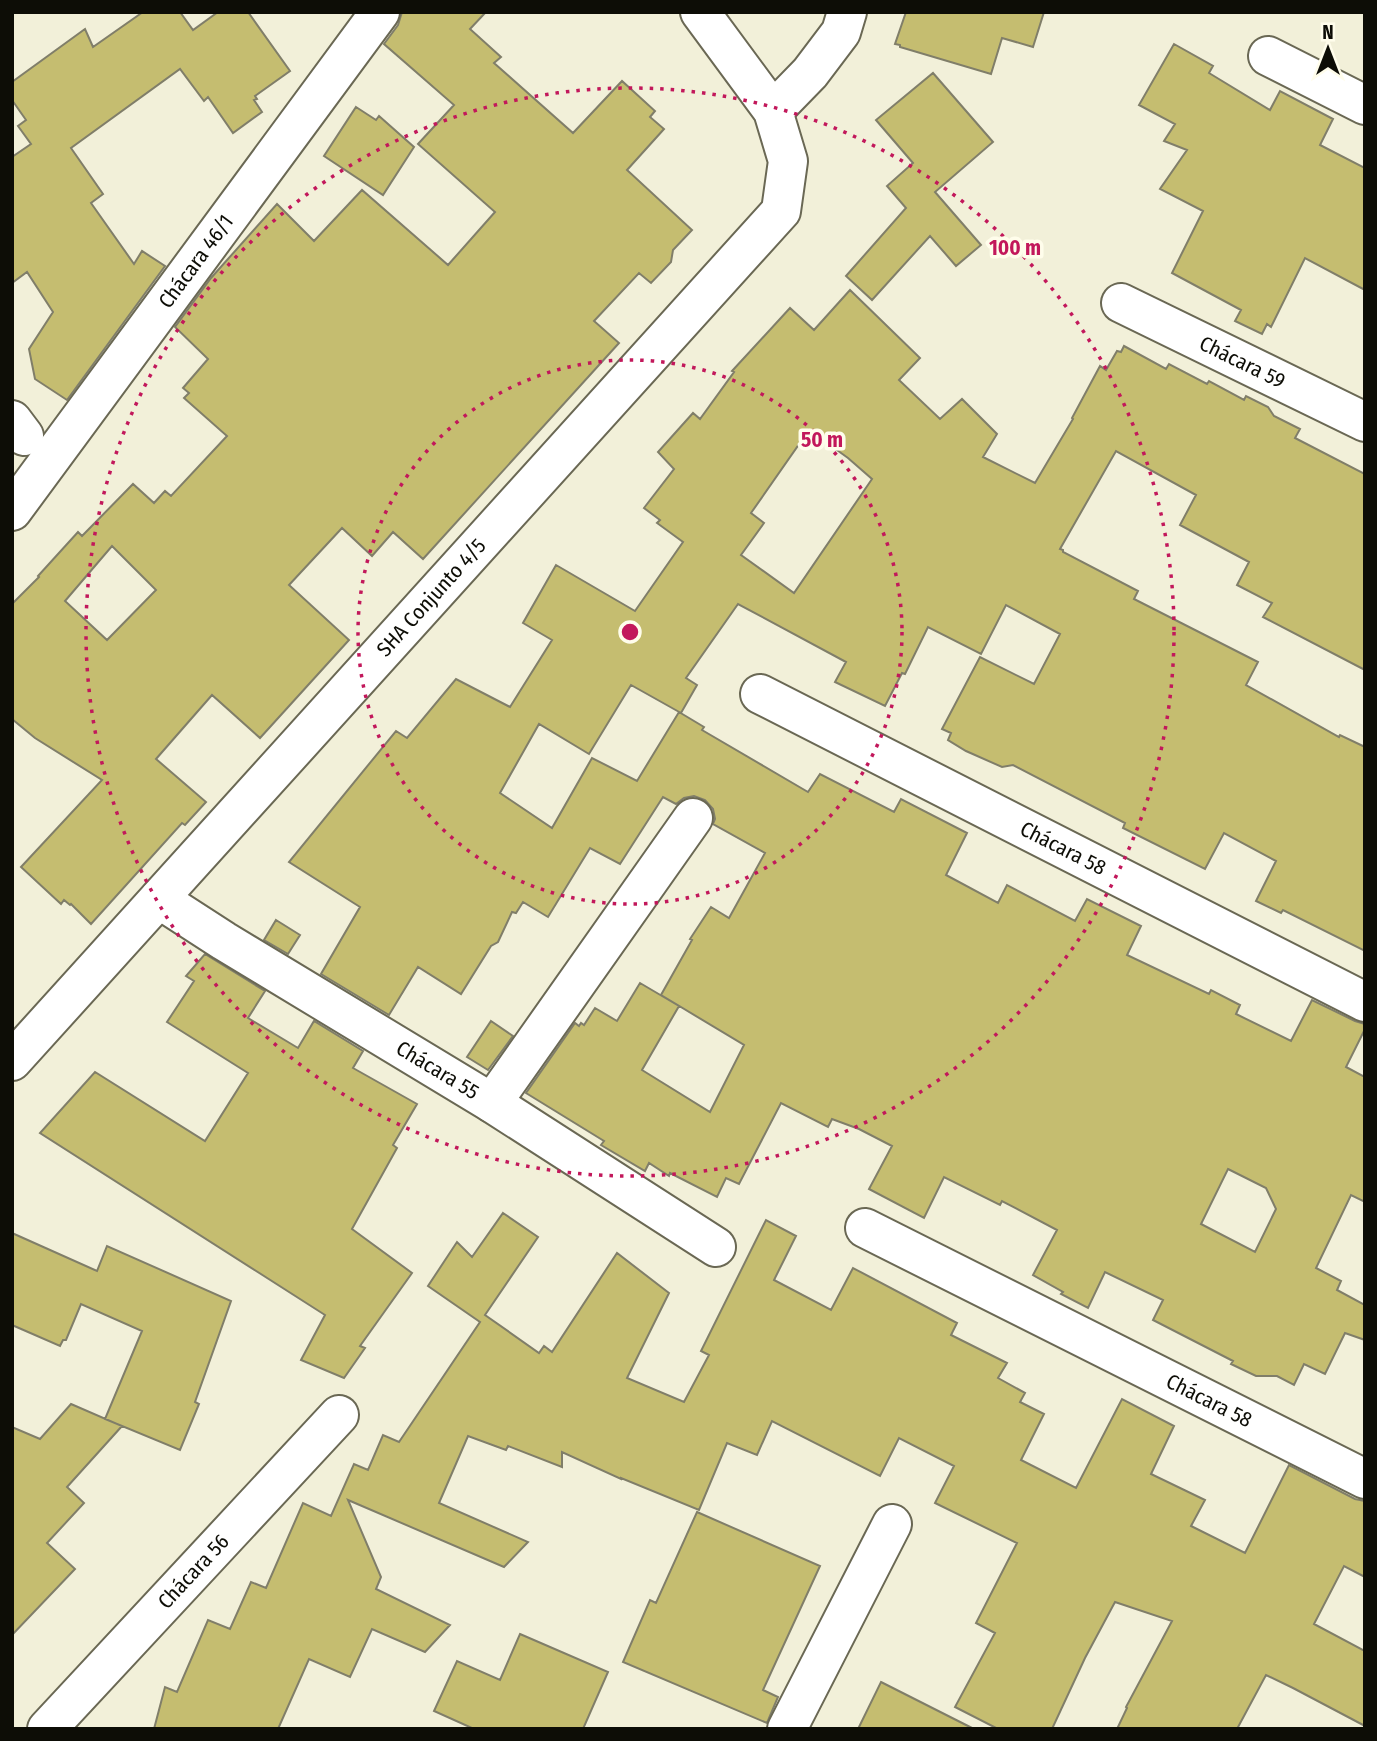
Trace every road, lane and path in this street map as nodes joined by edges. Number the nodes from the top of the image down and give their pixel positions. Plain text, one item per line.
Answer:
1 (380, 12) edge
2 (700, 12) edge
3 (847, 12) edge
4 (1268, 56) dead end
5 (1365, 104) edge
6 (772, 111) junction
7 (1121, 303) dead end
8 (1365, 422) edge
9 (12, 511) edge
10 (760, 694) dead end
11 (693, 818) dead end
12 (159, 899) junction
13 (1365, 1002) edge
14 (12, 1061) edge
15 (492, 1103) junction
16 (864, 1228) dead end
17 (716, 1247) dead end
18 (339, 1415) dead end
19 (1365, 1479) edge
20 (892, 1524) dead end
21 (47, 1729) edge
22 (787, 1729) edge

1 - 9 street, Chácara 46/1
2 - 6 street, SHA Conjunto 4/5
3 - 6 street
4 - 5 street
6 - 12 street, SHA Conjunto 4/5
7 - 8 street, Chácara 59
10 - 13 street, Chácara 58
11 - 15 street
12 - 14 street, SHA Conjunto 4/5
12 - 15 street, Chácara 55
15 - 17 street, Chácara 55
16 - 19 street, Chácara 58
18 - 21 street, Chácara 56
20 - 22 street

